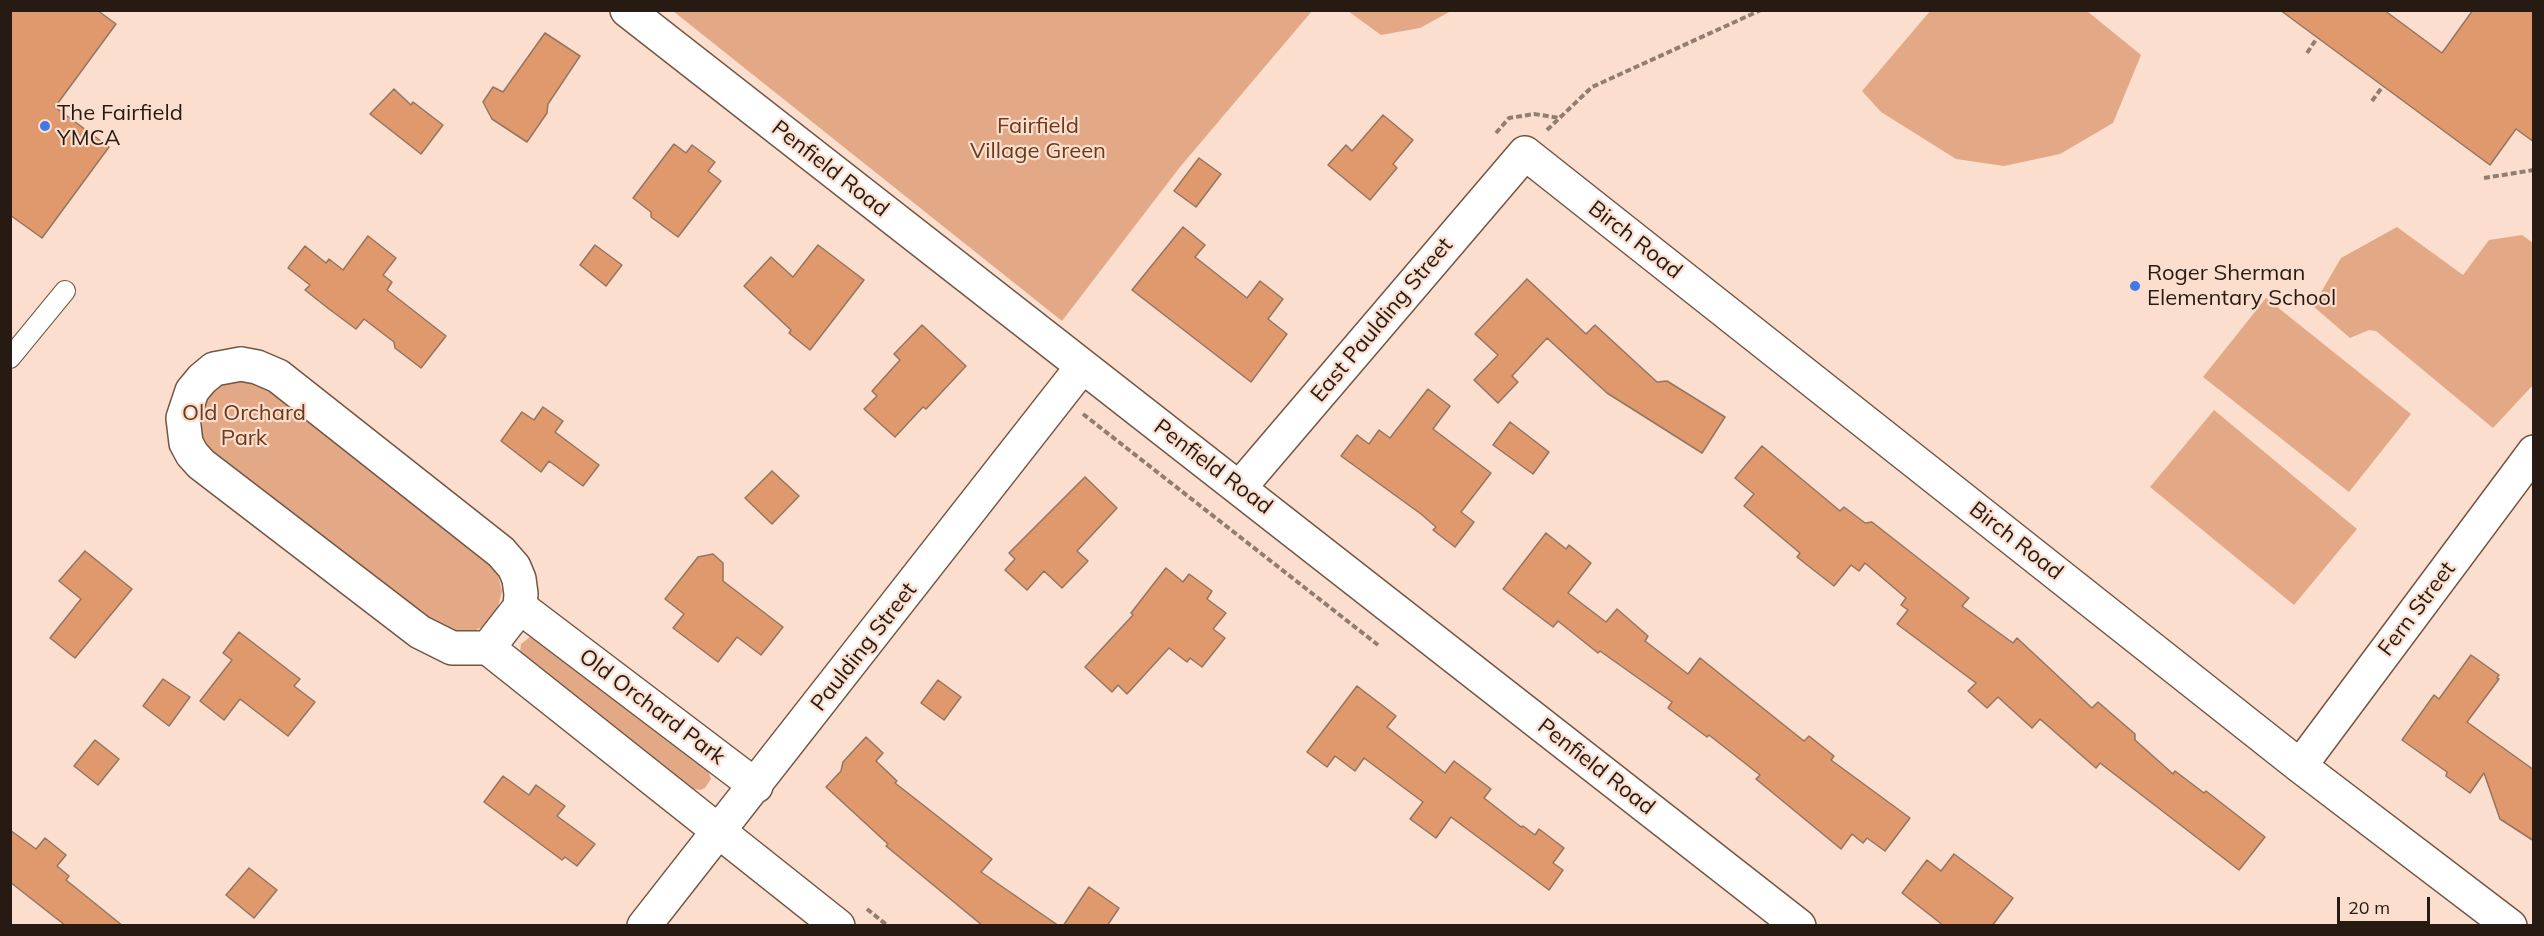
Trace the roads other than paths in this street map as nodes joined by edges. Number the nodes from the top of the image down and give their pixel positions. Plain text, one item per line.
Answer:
1 (627, 10) edge
2 (1525, 153) joint
3 (65, 291) dead end
4 (10, 358) edge
5 (1082, 367) junction
6 (2534, 452) edge
7 (1240, 487) junction
8 (520, 607) junction
9 (488, 648) junction
10 (2300, 766) junction
11 (756, 786) junction
12 (716, 831) junction
13 (644, 926) edge
14 (838, 926) edge
15 (1799, 926) edge
16 (2510, 926) edge

1 - 5 street, Penfield Road
2 - 7 street, East Paulding Street
2 - 10 street, Birch Road
3 - 4 lane
5 - 7 street, Penfield Road
5 - 11 street, Paulding Street
6 - 10 street, Fern Street
7 - 15 street, Penfield Road
8 - 9 street
8 - 9 street
8 - 11 street, Old Orchard Park
9 - 12 street
10 - 16 street, Birch Road
11 - 12 street, Paulding Street
12 - 13 street, Paulding Street
12 - 14 street

